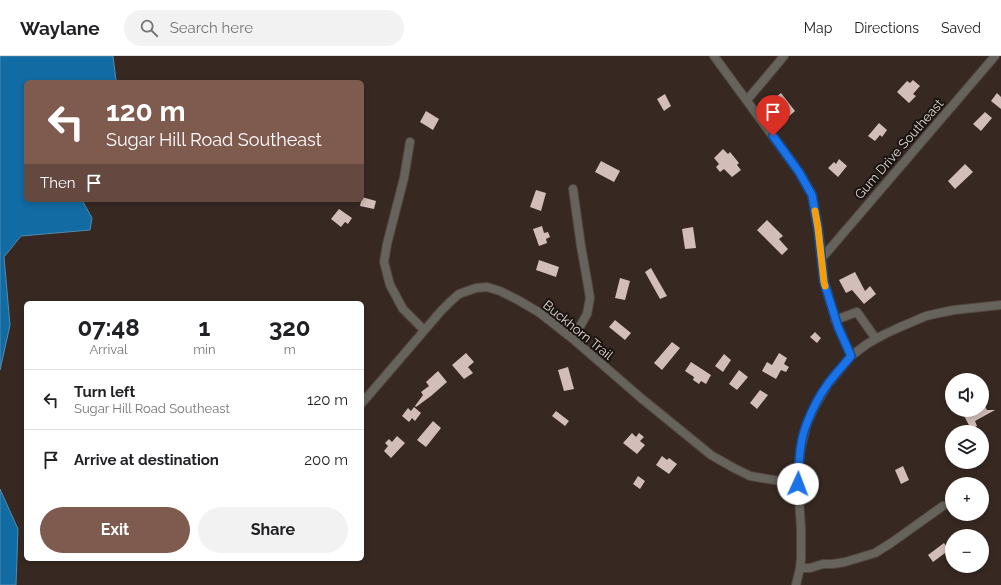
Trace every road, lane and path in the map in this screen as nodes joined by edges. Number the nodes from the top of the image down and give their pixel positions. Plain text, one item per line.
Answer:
1 (714, 56) edge
2 (784, 56) edge
3 (995, 56) edge
4 (747, 100) junction
5 (410, 142) dead end
6 (573, 189) dead end
7 (822, 258) junction
8 (1001, 305) edge
9 (836, 320) junction
10 (424, 330) junction
11 (573, 339) junction
12 (876, 339) junction
13 (851, 356) junction
14 (364, 401) edge
15 (798, 484) junction
16 (943, 506) dead end
17 (800, 568) junction
18 (796, 585) edge

1 - 4 street
2 - 4 street
3 - 7 street, Gum Drive Southeast
4 - 7 street
5 - 10 street
6 - 11 street
7 - 9 street
8 - 12 street
9 - 12 street
9 - 13 street
10 - 11 street, Buckhorn Trail
10 - 14 street, Buckhorn Trail
11 - 15 street, Buckhorn Trail
12 - 13 street
13 - 15 street
15 - 17 street
16 - 17 street
17 - 18 street

